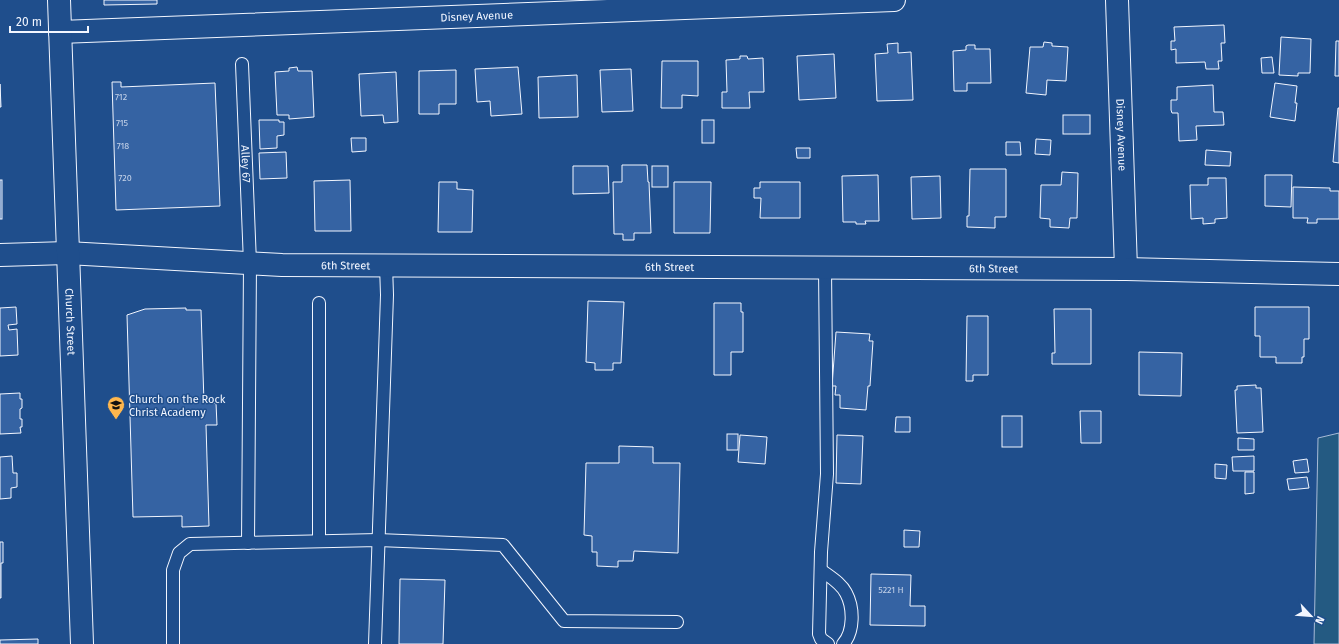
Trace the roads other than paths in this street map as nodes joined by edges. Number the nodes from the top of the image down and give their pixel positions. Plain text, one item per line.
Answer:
1 (58, 0) edge
2 (894, 0) edge
3 (1117, 0) edge
4 (60, 32) junction
5 (242, 64) dead end
6 (68, 253) junction
7 (0, 255) edge
8 (250, 263) junction
9 (386, 265) junction
10 (825, 268) junction
11 (1126, 269) junction
12 (1339, 274) edge
13 (319, 303) dead end
14 (378, 540) junction
15 (319, 541) junction
16 (248, 543) junction
17 (821, 570) junction
18 (677, 622) dead end
19 (82, 644) edge
20 (173, 644) edge
21 (375, 644) edge
22 (828, 644) edge
23 (843, 644) edge

1 - 4 street, Church Street
2 - 4 street, Disney Avenue
3 - 11 street, Disney Avenue
4 - 6 street, Church Street
5 - 8 lane, Alley 67
6 - 7 street, 6th Street
6 - 8 street, 6th Street
6 - 19 street, Church Street
8 - 9 street, 6th Street
8 - 16 lane, Alley 67
9 - 10 street, 6th Street
9 - 14 lane
10 - 11 street, 6th Street
10 - 17 lane
11 - 12 street, 6th Street
13 - 15 lane
14 - 15 lane
14 - 18 lane
14 - 21 lane
15 - 16 lane
16 - 20 lane
17 - 22 lane
17 - 23 lane

